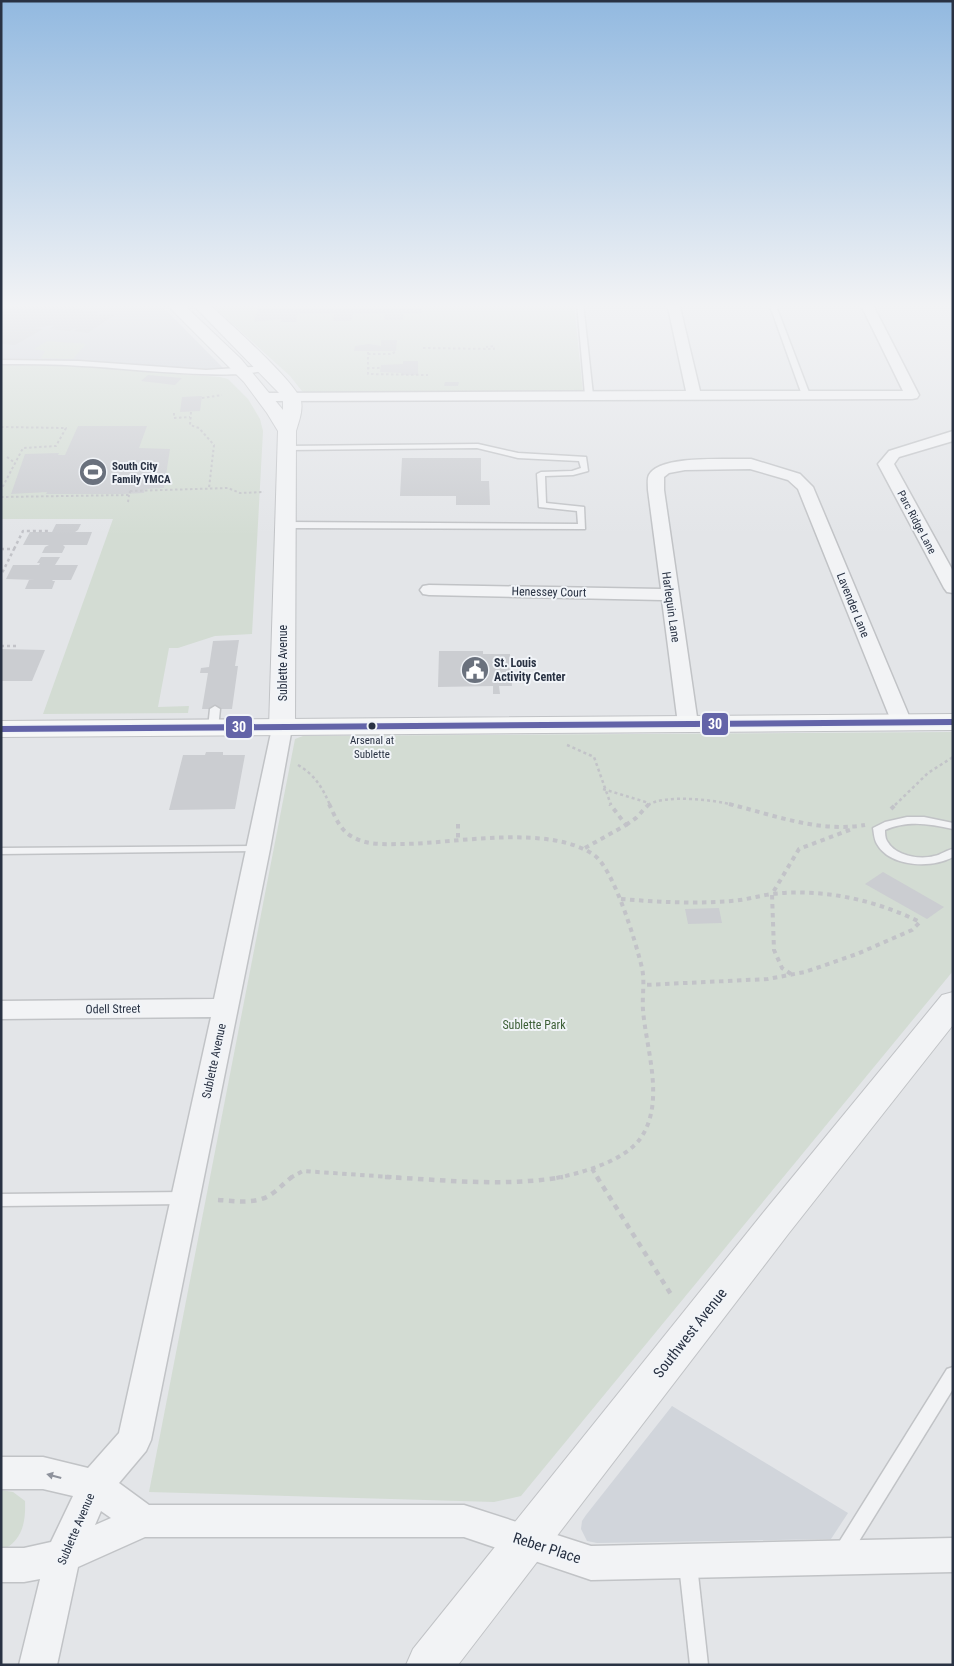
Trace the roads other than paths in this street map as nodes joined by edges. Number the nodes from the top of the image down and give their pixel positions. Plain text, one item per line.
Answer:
1 (252, 381) edge
2 (279, 381) edge
3 (588, 381) edge
4 (691, 381) edge
5 (801, 381) edge
6 (905, 381) edge
7 (589, 395) junction
8 (694, 395) junction
9 (806, 395) junction
10 (267, 397) junction
11 (290, 397) junction
12 (953, 436) edge
13 (287, 439) junction
14 (805, 487) joint
15 (286, 525) junction
16 (953, 588) edge
17 (429, 590) dead end
18 (669, 595) junction
19 (902, 722) junction
20 (953, 722) edge
21 (688, 724) junction
22 (282, 728) junction
23 (1, 729) edge
24 (953, 826) edge
25 (259, 849) junction
26 (1, 851) edge
27 (953, 852) edge
28 (953, 1002) edge
29 (225, 1008) junction
30 (1, 1010) edge
31 (186, 1198) junction
32 (1, 1200) edge
33 (953, 1374) edge
34 (1, 1473) edge
35 (95, 1486) junction
36 (143, 1521) junction
37 (526, 1541) junction
38 (953, 1555) edge
39 (62, 1556) junction
40 (839, 1557) junction
41 (688, 1561) junction
42 (1, 1565) edge
43 (38, 1665) edge
44 (429, 1665) edge
45 (699, 1665) edge

1 - 10 street
2 - 11 street
3 - 7 lane
4 - 8 street
5 - 9 lane
6 - 9 street
7 - 8 street
7 - 11 street
8 - 9 street
10 - 11 street
10 - 13 street
11 - 13 street, Sublette Avenue
12 - 16 street, Parc Ridge Lane
13 - 15 street, Sublette Avenue
13 - 15 lane
14 - 18 street, Harlequin Lane
14 - 19 street, Lavender Lane
15 - 22 street, Sublette Avenue
17 - 18 street, Henessey Court
18 - 21 street, Harlequin Lane
19 - 20 main road
19 - 21 main road
21 - 22 main road
22 - 23 main road
22 - 25 street, Sublette Avenue
24 - 27 lane
25 - 26 lane
25 - 29 street, Sublette Avenue
28 - 37 street, Southwest Avenue
29 - 30 street, Odell Street
29 - 31 street, Sublette Avenue
31 - 32 lane
31 - 35 street, Sublette Avenue
33 - 40 lane
35 -> 34 street
35 - 36 street
35 - 39 street, Sublette Avenue
36 - 37 street, Reber Place
36 - 39 street, Reber Place
37 - 41 street, Reber Place
37 - 44 street, Southwest Avenue
38 - 40 street, Reber Place
39 - 42 street, Reber Place
39 - 43 street, Sublette Avenue
40 - 41 street, Reber Place
41 - 45 lane

